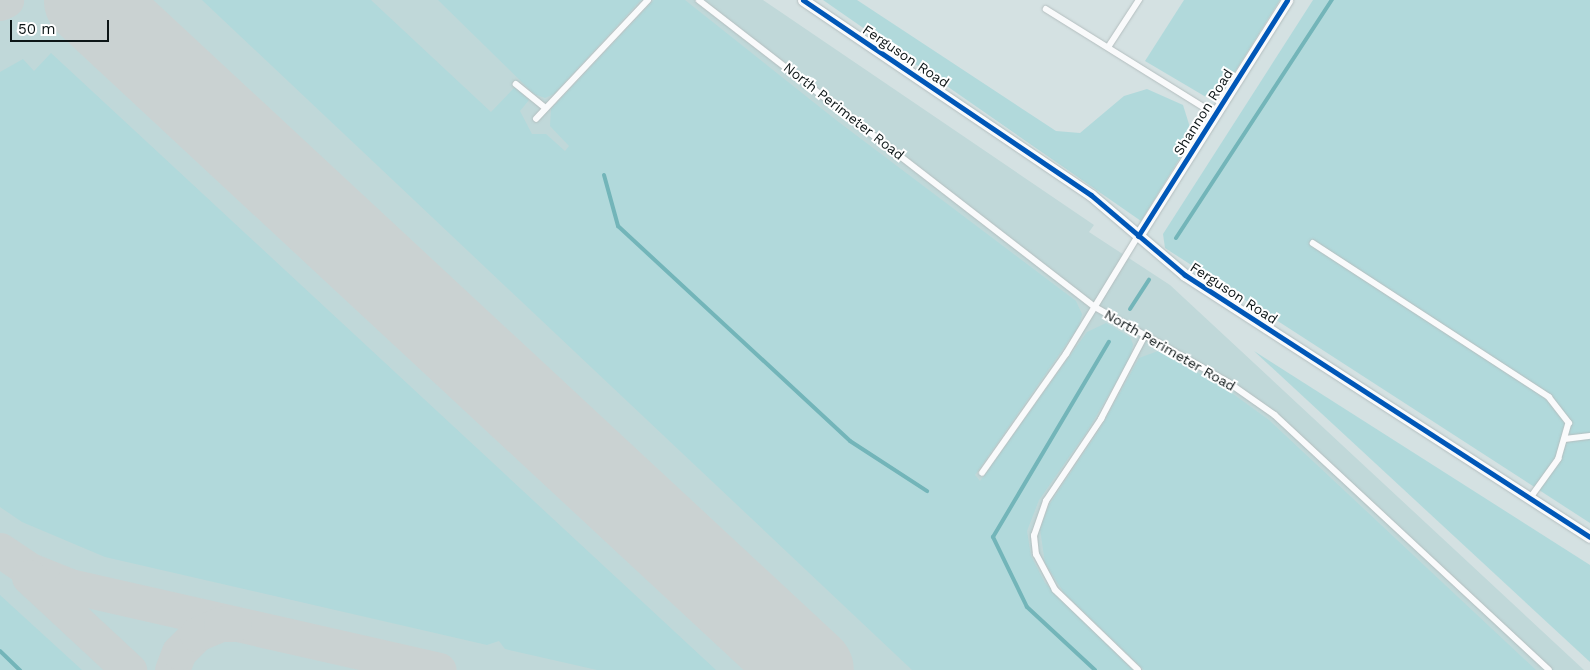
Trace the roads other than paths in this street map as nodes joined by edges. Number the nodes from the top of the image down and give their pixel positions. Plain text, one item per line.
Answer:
1 (648, 0) edge
2 (699, 0) edge
3 (803, 0) edge
4 (1139, 0) edge
5 (1287, 0) edge
6 (1046, 9) dead end
7 (1109, 46) junction
8 (516, 84) dead end
9 (546, 108) junction
10 (1215, 114) junction
11 (536, 118) dead end
12 (1138, 236) junction
13 (1313, 243) dead end
14 (1095, 307) junction
15 (1144, 337) junction
16 (1590, 436) edge
17 (1564, 439) junction
18 (982, 473) dead end
19 (1530, 499) junction
20 (1590, 537) edge
21 (1138, 670) edge
22 (1549, 670) edge

1 - 9 lane
2 - 14 lane, North Perimeter Road
3 - 12 street, Ferguson Road
4 - 7 lane
5 - 10 street, Shannon Road
6 - 7 lane
7 - 10 lane
8 - 9 lane
9 - 11 lane
10 - 12 street, Shannon Road
12 - 14 lane
12 - 19 street, Ferguson Road
13 - 17 lane
14 - 15 lane, North Perimeter Road
14 - 18 lane
15 - 21 lane
15 - 22 lane, North Perimeter Road
16 - 17 lane
17 - 19 lane
19 - 20 street, Ferguson Road

